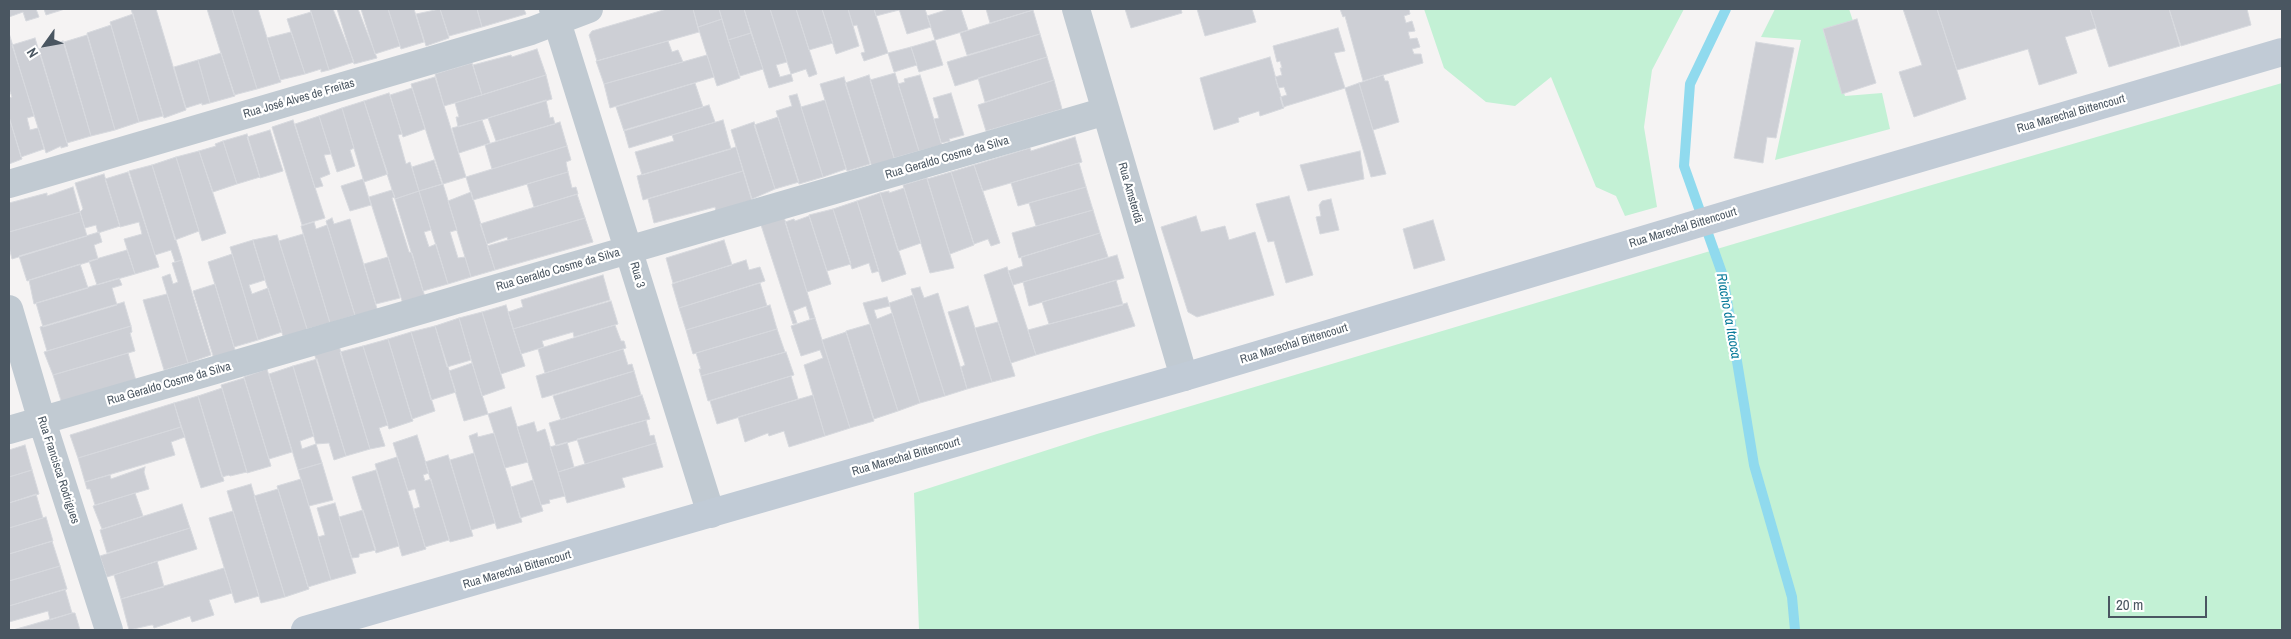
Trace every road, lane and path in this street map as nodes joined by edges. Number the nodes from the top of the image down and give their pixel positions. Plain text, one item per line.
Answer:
1 (589, 9) edge
2 (1076, 9) edge
3 (555, 15) edge
4 (2282, 52) edge
5 (1106, 111) junction
6 (9, 184) edge
7 (630, 249) junction
8 (9, 309) edge
9 (1184, 376) junction
10 (42, 421) junction
11 (9, 430) edge
12 (711, 514) junction
13 (109, 630) edge
14 (305, 630) edge

1 - 3 street, Rua José Alves de Freitas
2 - 5 street, Rua Amsterdã
3 - 6 street, Rua José Alves de Freitas
3 - 7 street, Rua 3
4 - 9 main road, Rua Marechal Bittencourt
5 - 7 street, Rua Geraldo Cosme da Silva
5 - 9 street, Rua Amsterdã
7 - 10 street, Rua Geraldo Cosme da Silva
7 - 12 street, Rua 3
8 - 10 street, Rua Francisca Rodrigues
9 - 12 main road, Rua Marechal Bittencourt
10 - 11 street, Rua Geraldo Cosme da Silva
10 - 13 street, Rua Francisca Rodrigues
12 - 14 main road, Rua Marechal Bittencourt

